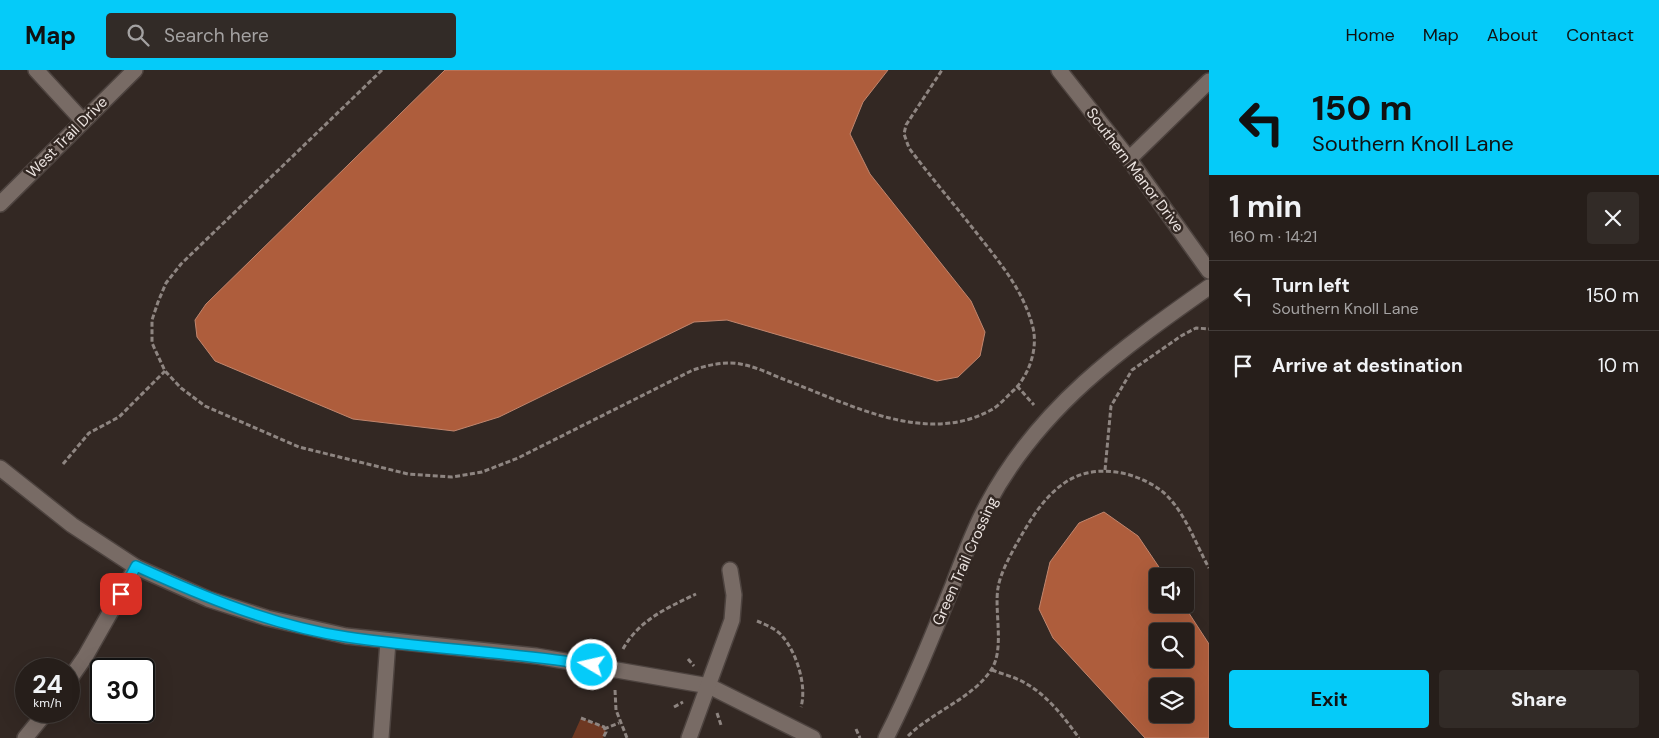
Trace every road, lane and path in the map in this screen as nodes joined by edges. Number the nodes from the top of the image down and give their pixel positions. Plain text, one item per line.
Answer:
1 (36, 70) edge
2 (135, 70) edge
3 (382, 70) edge
4 (942, 70) edge
5 (1058, 70) edge
6 (1209, 82) edge
7 (83, 121) junction
8 (1130, 159) junction
9 (0, 204) edge
10 (1209, 271) edge
11 (1209, 287) edge
12 (1209, 329) edge
13 (165, 371) junction
14 (1017, 386) junction
15 (1034, 405) dead end
16 (63, 464) dead end
17 (0, 468) edge
18 (1105, 470) junction
19 (136, 566) junction
20 (1209, 568) edge
21 (730, 570) dead end
22 (696, 594) dead end
23 (757, 621) dead end
24 (388, 641) junction
25 (623, 650) dead end
26 (80, 664) edge
27 (992, 670) junction
28 (709, 686) junction
29 (615, 690) dead end
30 (801, 707) dead end
31 (581, 718) dead end
32 (37, 723) edge
33 (619, 723) junction
34 (604, 729) junction
35 (856, 729) dead end
36 (25, 738) edge
37 (381, 738) edge
38 (603, 738) edge
39 (626, 738) edge
40 (689, 738) edge
41 (813, 738) edge
42 (860, 738) edge
43 (886, 738) edge
44 (906, 738) edge
45 (1079, 738) edge

1 - 7 street
2 - 7 street, West Trail Drive
3 - 13 path
4 - 14 path
5 - 8 street, Southern Manor Drive
6 - 8 street
7 - 9 street, West Trail Drive
8 - 10 street, Southern Manor Drive
11 - 43 street, Green Trail Crossing
12 - 18 path
13 - 14 path
13 - 16 path
14 - 15 path
17 - 19 street
18 - 20 path
18 - 27 path
19 - 24 street
19 - 26 street
21 - 28 street
22 - 25 path
23 - 30 path
24 - 28 street
24 - 37 street
27 - 44 path
27 - 45 path
28 - 40 street
28 - 41 street
29 - 33 path
31 - 34 path
32 - 36 street
33 - 34 path
33 - 39 path
34 - 38 path
35 - 42 path

